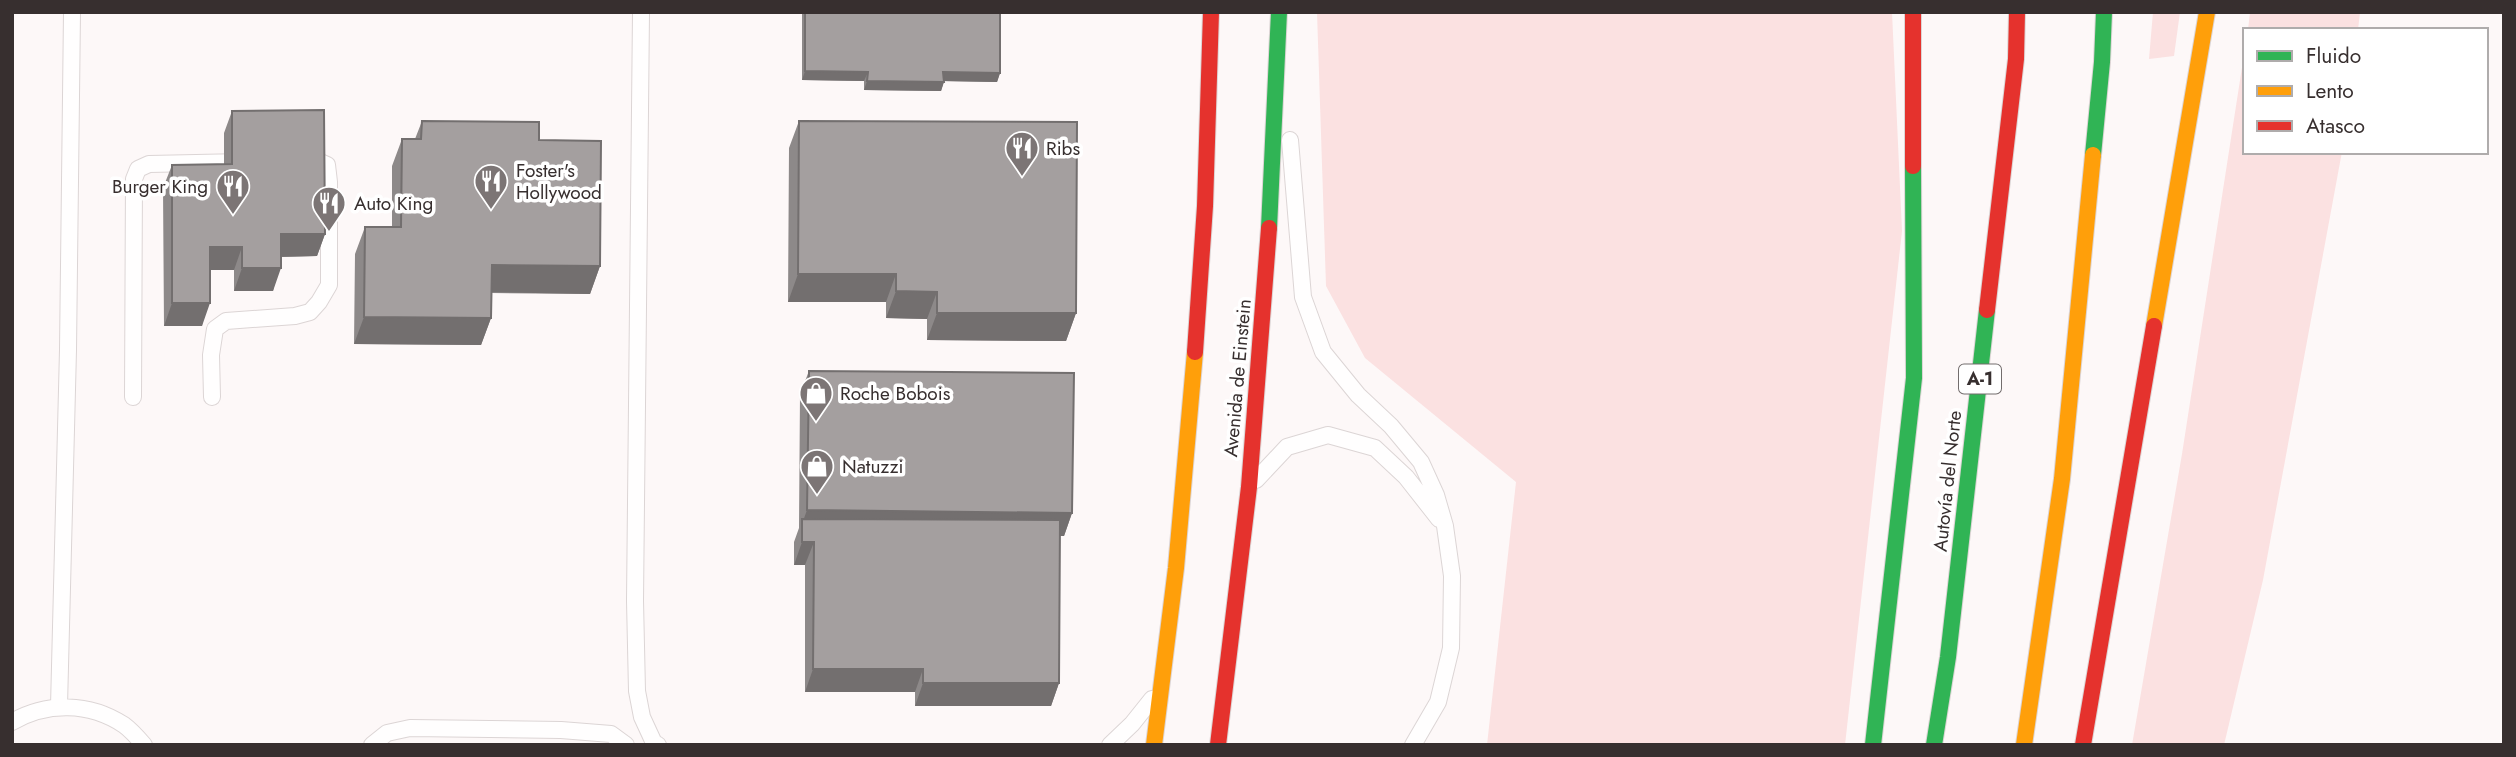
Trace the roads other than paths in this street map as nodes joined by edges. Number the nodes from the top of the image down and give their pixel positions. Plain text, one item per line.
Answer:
1 (72, 12) edge
2 (641, 12) edge
3 (1211, 12) edge
4 (1279, 12) edge
5 (1913, 12) edge
6 (2017, 12) edge
7 (2104, 12) edge
8 (2207, 12) edge
9 (253, 161) edge
10 (291, 161) edge
11 (133, 397) dead end
12 (212, 397) dead end
13 (1249, 487) junction
14 (1445, 526) junction
15 (1162, 686) junction
16 (59, 706) junction
17 (12, 722) edge
18 (144, 745) edge
19 (372, 745) edge
20 (626, 745) edge
21 (658, 745) edge
22 (1110, 745) edge
23 (1154, 745) edge
24 (1218, 745) edge
25 (1413, 745) edge
26 (1873, 745) edge
27 (1934, 745) edge
28 (2024, 745) edge
29 (2083, 745) edge

1 - 16 lane
2 - 21 lane
3 - 15 main road
4 - 13 main road, Avenida de Einstein
4 - 14 lane
5 - 26 main road
6 - 27 main road, Autovía del Norte / A-1
7 - 28 main road
8 - 29 main road
9 - 11 lane
10 - 12 lane
13 - 14 lane
13 - 24 main road, Avenida de Einstein
14 - 25 lane
15 - 22 lane
15 - 23 main road
16 - 17 lane
16 - 18 lane
19 - 20 lane

